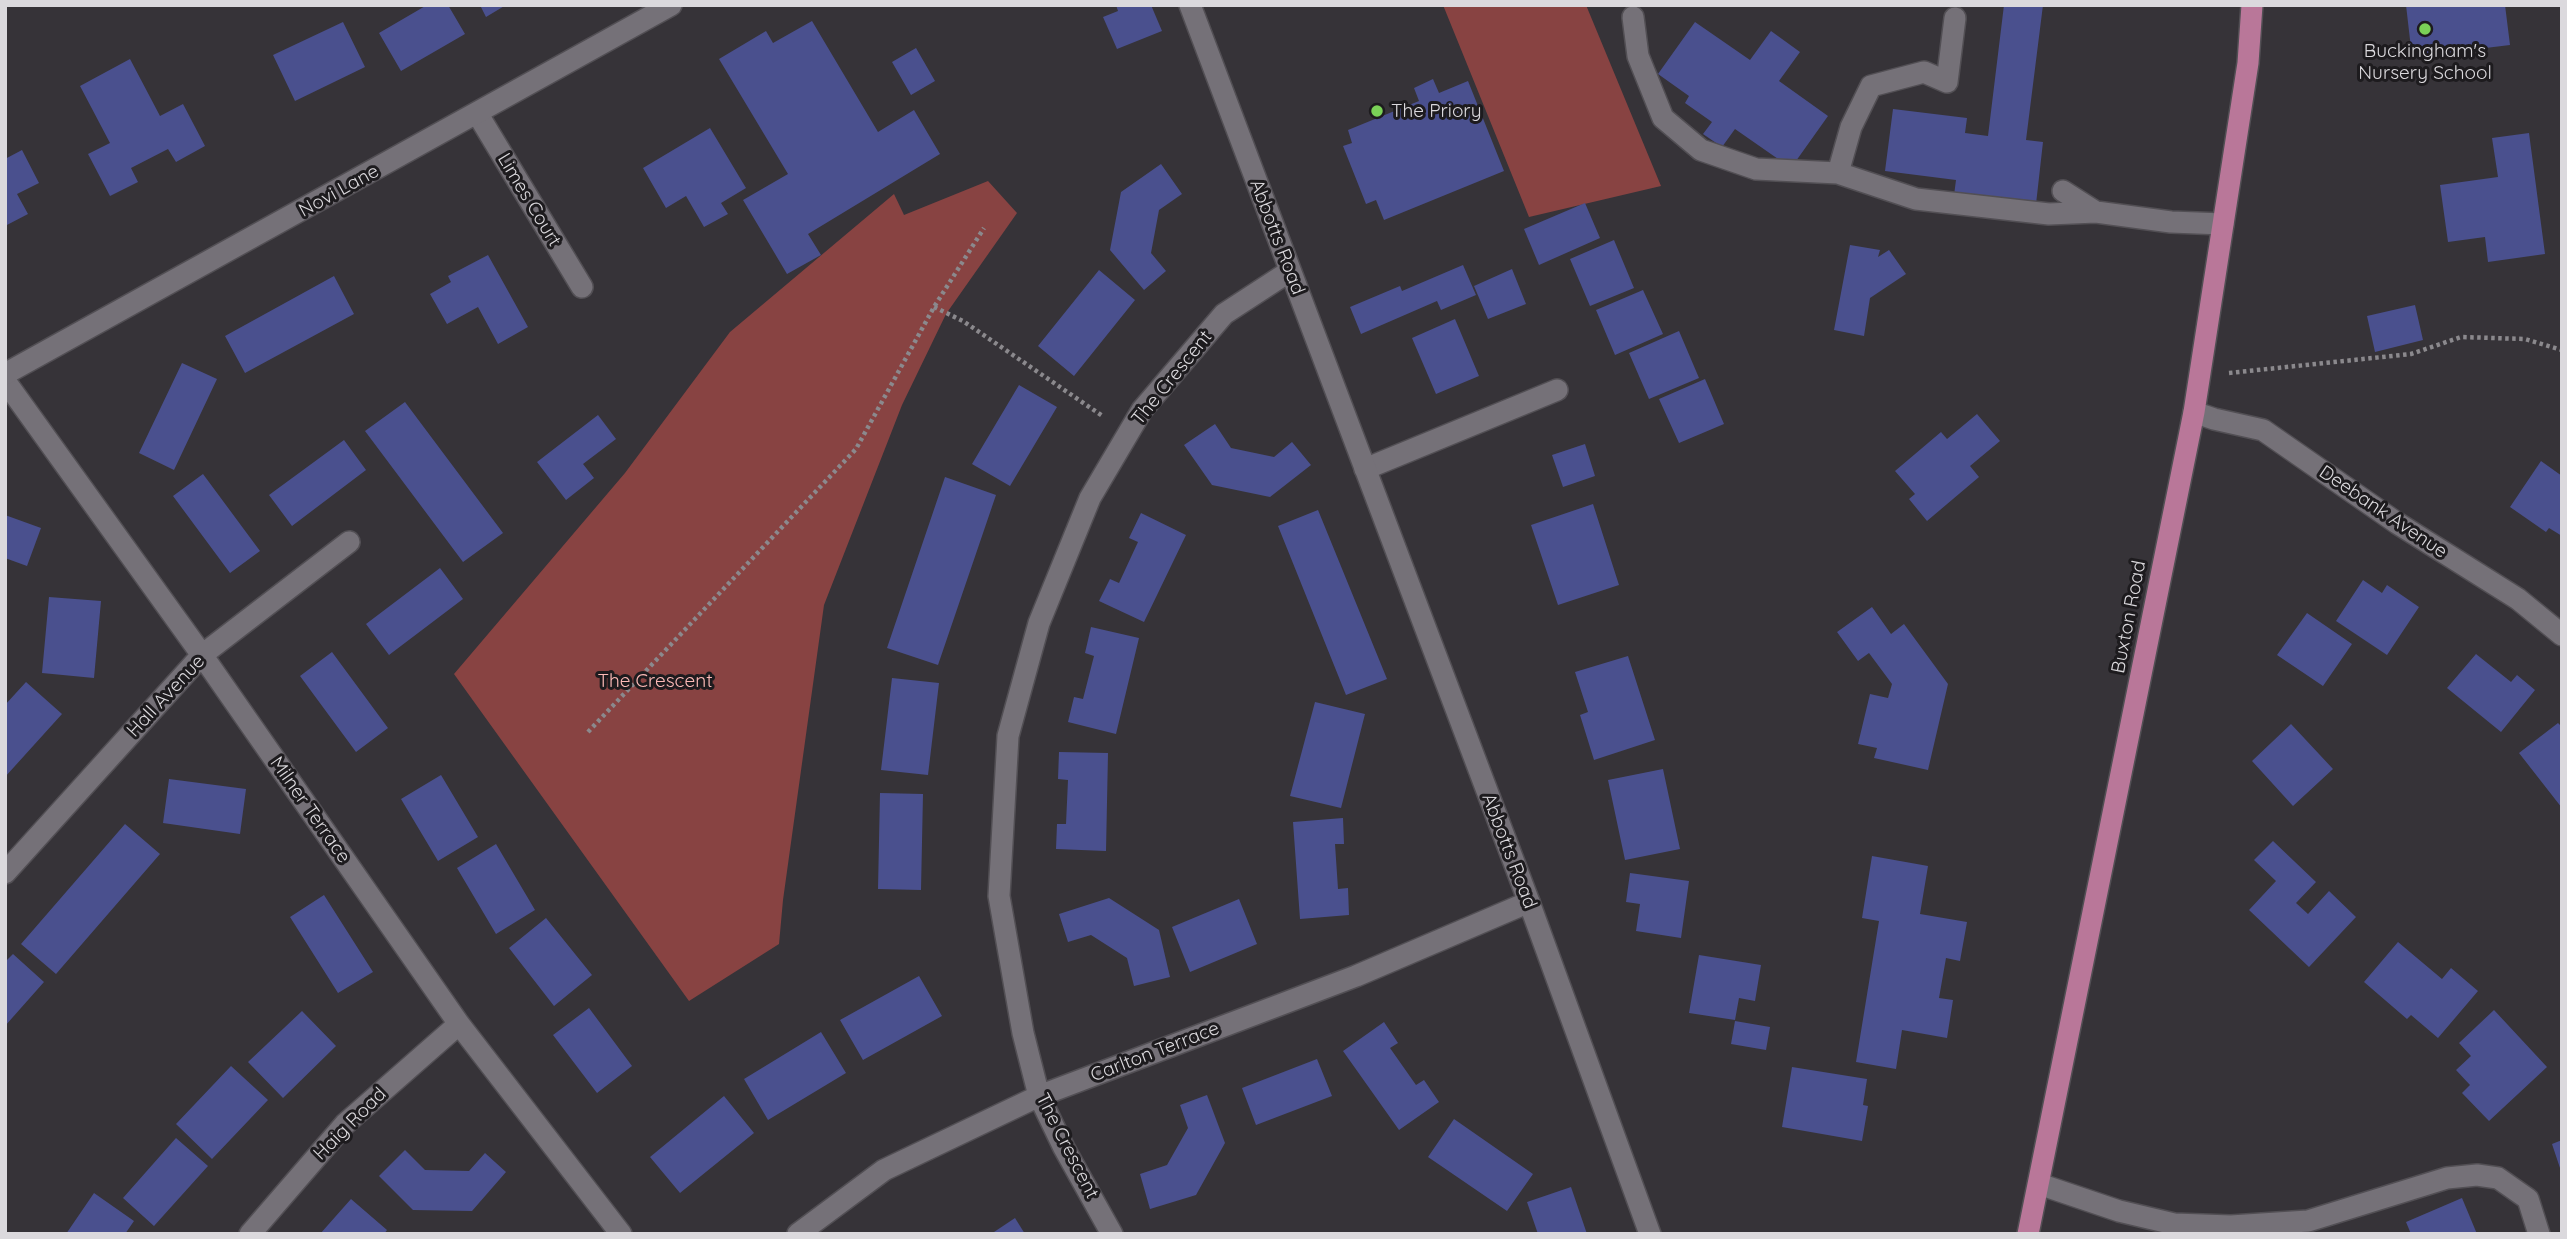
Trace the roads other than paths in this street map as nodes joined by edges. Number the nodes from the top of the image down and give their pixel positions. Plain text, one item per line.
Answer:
1 (671, 5) edge
2 (1190, 5) edge
3 (2252, 5) edge
4 (1633, 17) dead end
5 (1955, 18) dead end
6 (477, 113) junction
7 (1838, 173) junction
8 (2063, 191) dead end
9 (2096, 212) junction
10 (2223, 224) junction
11 (1290, 271) junction
12 (582, 287) dead end
13 (5, 374) edge
14 (5, 381) edge
15 (1557, 390) dead end
16 (2204, 416) junction
17 (1365, 469) junction
18 (349, 542) dead end
19 (2562, 635) edge
20 (202, 655) junction
21 (5, 873) edge
22 (1529, 902) junction
23 (460, 1024) junction
24 (1039, 1096) junction
25 (2039, 1184) junction
26 (250, 1234) edge
27 (621, 1234) edge
28 (798, 1234) edge
29 (1112, 1234) edge
30 (1650, 1234) edge
31 (2028, 1234) edge
32 (2539, 1234) edge

1 - 6 street, Novi Lane
2 - 11 street, Abbotts Road
3 - 10 highway, Buxton Road
4 - 7 street
5 - 7 street
6 - 12 street, Limes Court
6 - 13 street, Novi Lane
7 - 9 street
8 - 9 street
9 - 10 street
10 - 16 highway, Buxton Road
11 - 17 street, Abbotts Road
11 - 24 street, The Crescent
14 - 20 street, Milner Terrace
15 - 17 street
16 - 19 street, Deebank Avenue
16 - 25 highway, Buxton Road
17 - 22 street, Abbotts Road
18 - 20 street, Hall Avenue
20 - 21 street, Hall Avenue
20 - 23 street, Milner Terrace
22 - 24 street, Carlton Terrace
22 - 30 street, Abbotts Road
23 - 26 street, Haig Road
23 - 27 street, Milner Terrace
24 - 28 street, Carlton Terrace
24 - 29 street, The Crescent
25 - 31 highway, Buxton Road
25 - 32 street

